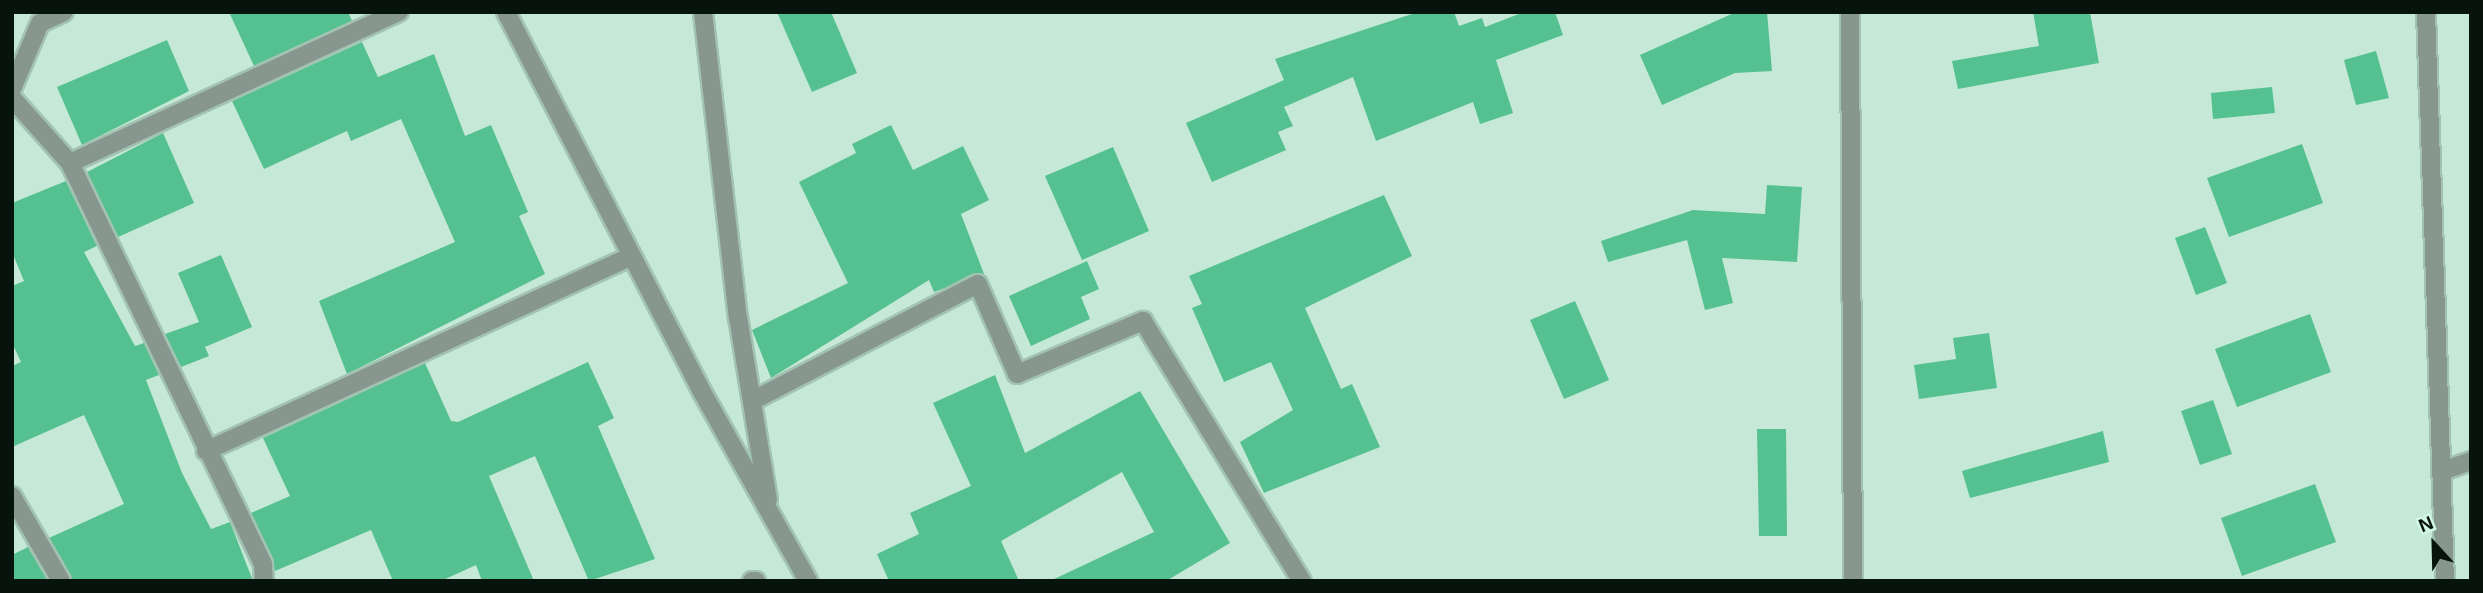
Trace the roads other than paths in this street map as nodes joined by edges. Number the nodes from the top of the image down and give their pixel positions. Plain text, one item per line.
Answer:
1 (64, 12) edge
2 (399, 12) edge
3 (506, 12) edge
4 (704, 12) edge
5 (1850, 12) edge
6 (2426, 12) edge
7 (12, 89) edge
8 (12, 97) edge
9 (70, 163) junction
10 (631, 257) junction
11 (752, 401) junction
12 (206, 451) junction
13 (2471, 461) edge
14 (2442, 471) junction
15 (12, 496) edge
16 (770, 514) junction
17 (61, 581) edge
18 (264, 581) edge
19 (808, 581) edge
20 (1302, 581) edge
21 (1853, 581) edge
22 (2445, 581) edge

1 - 7 street
2 - 9 street
3 - 10 street
4 - 11 street
5 - 21 street
6 - 14 street
8 - 9 street
9 - 12 street
10 - 12 street
10 - 16 street
11 - 16 street
11 - 20 street
12 - 18 street
13 - 14 street
14 - 22 street
15 - 17 street
16 - 19 street

